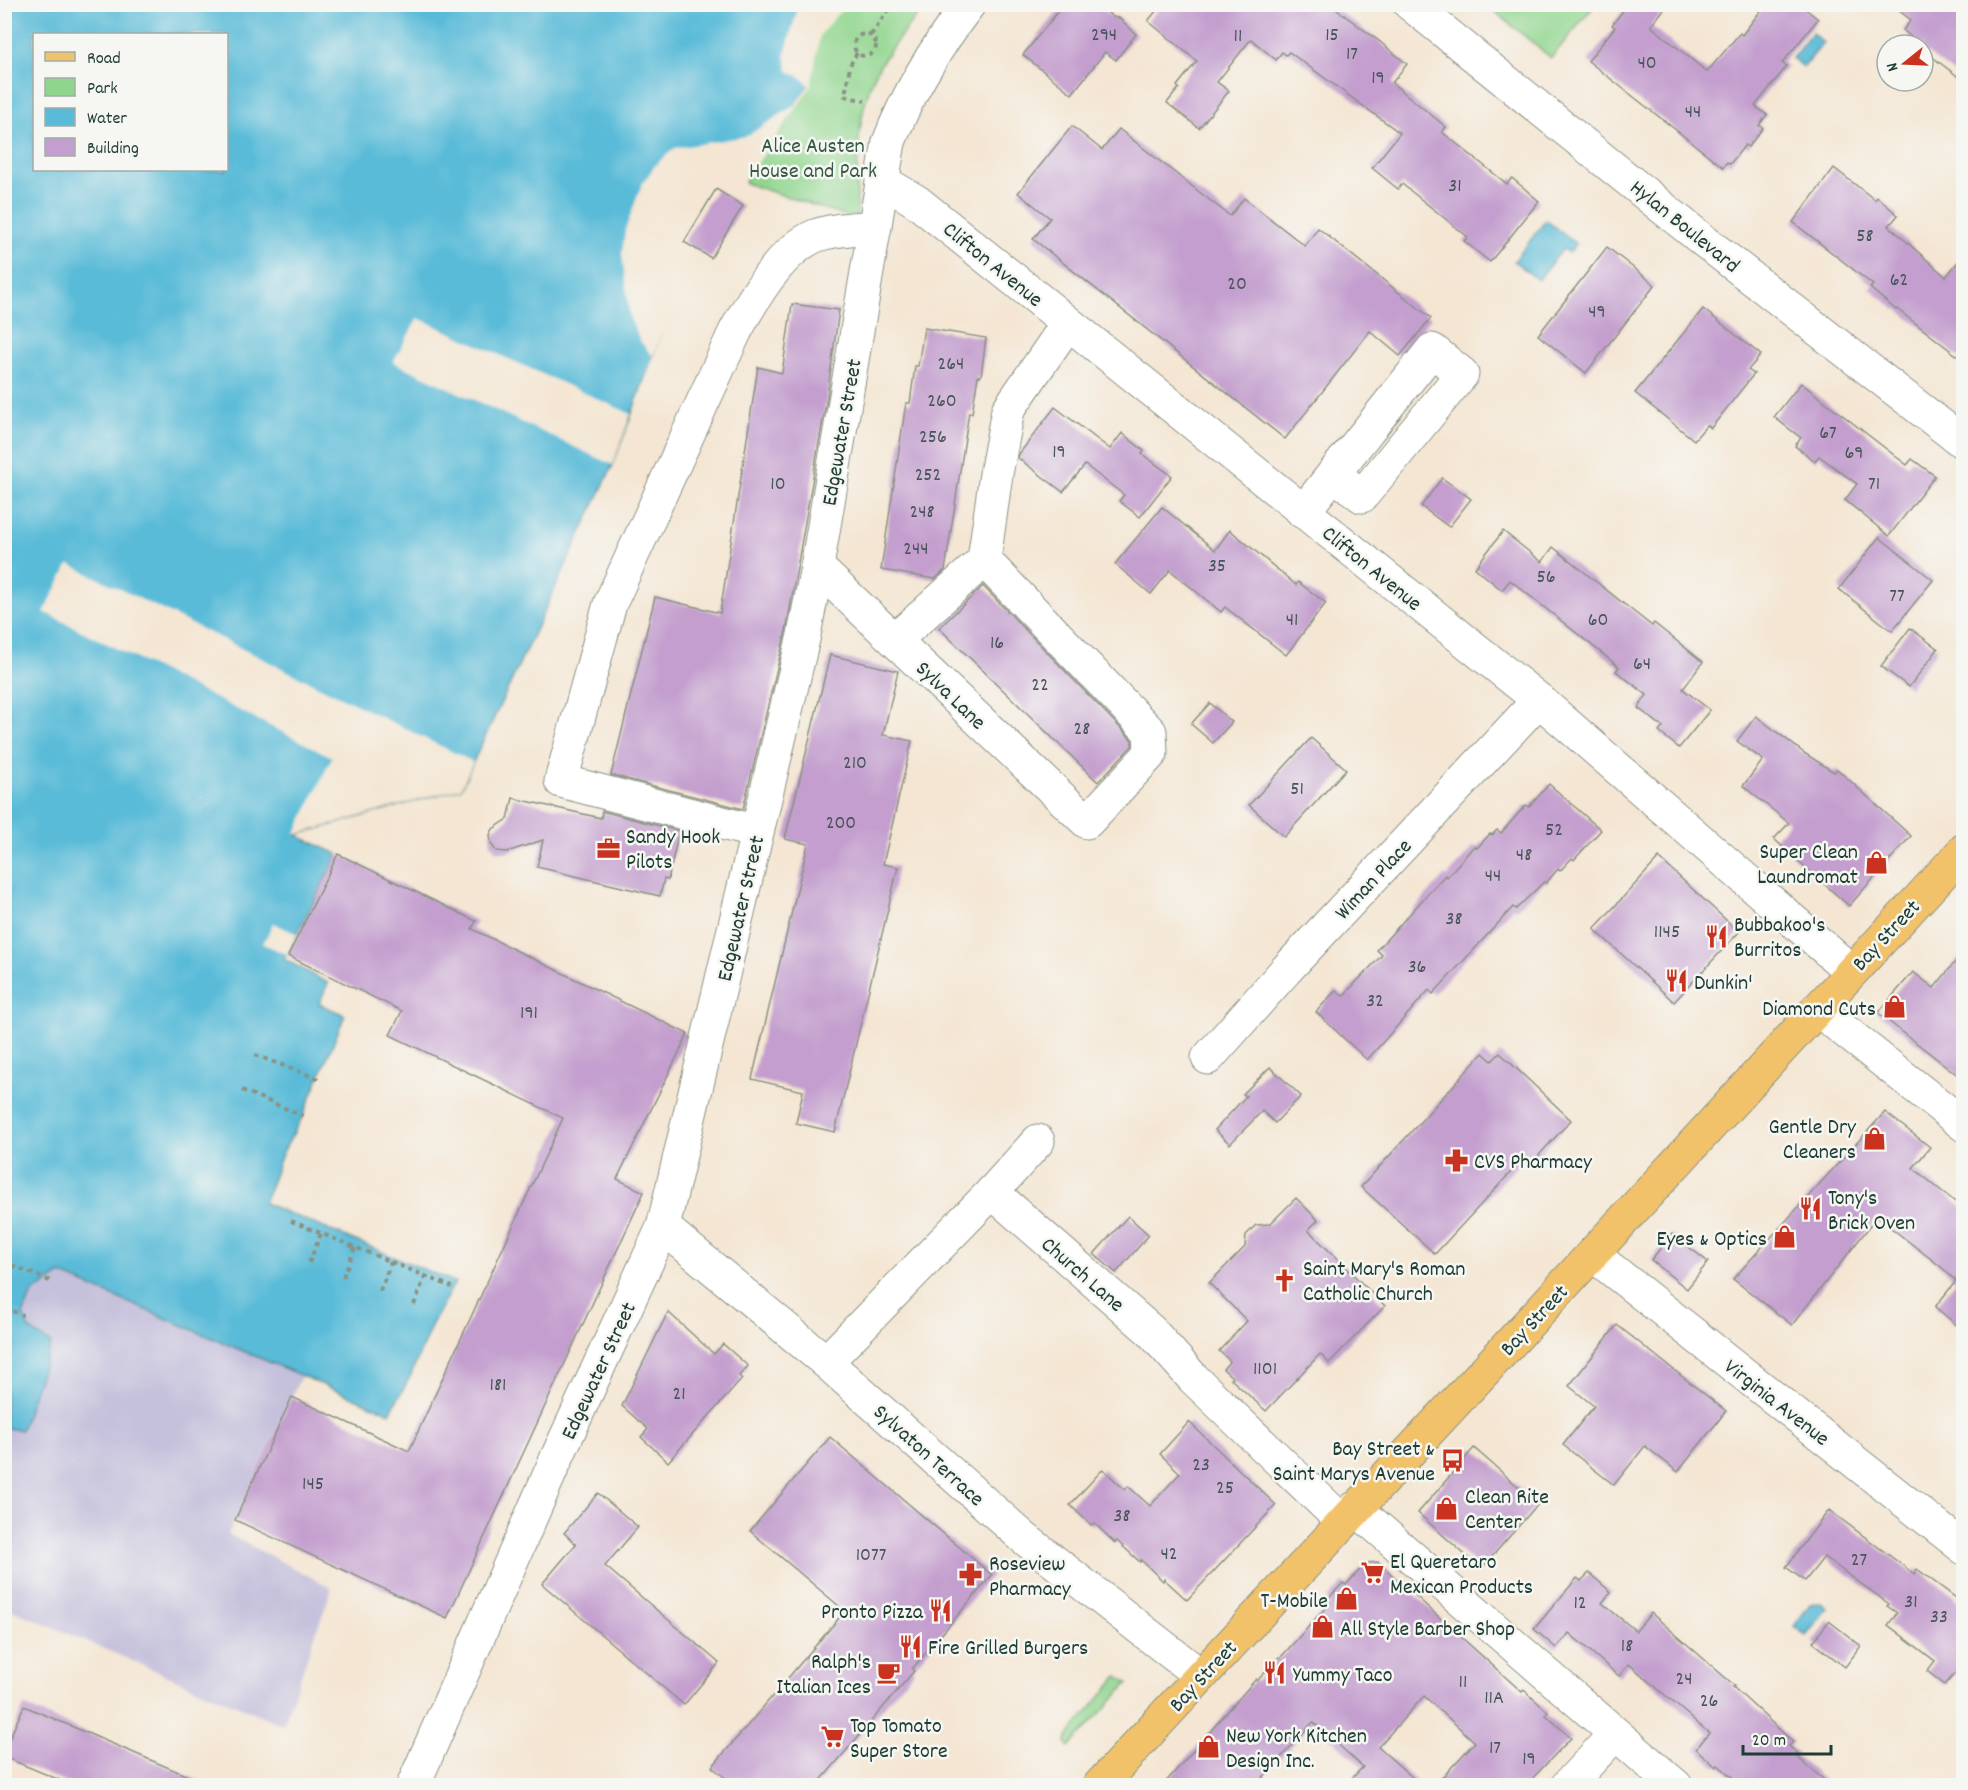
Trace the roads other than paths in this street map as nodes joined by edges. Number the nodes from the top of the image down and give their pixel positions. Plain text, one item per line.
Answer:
1 (969, 4) edge
2 (1410, 4) edge
3 (882, 181) junction
4 (874, 227) junction
5 (1068, 323) junction
6 (1964, 443) edge
7 (1334, 474) dead end
8 (1303, 512) junction
9 (984, 560) junction
10 (817, 567) junction
11 (895, 640) junction
12 (1539, 700) junction
13 (757, 832) junction
14 (1964, 849) edge
15 (1851, 971) junction
16 (1817, 1009) junction
17 (1208, 1058) dead end
18 (1964, 1125) edge
19 (1038, 1141) dead end
20 (992, 1192) junction
21 (663, 1227) junction
22 (1592, 1254) junction
23 (826, 1362) junction
24 (1349, 1515) junction
25 (1964, 1548) edge
26 (1201, 1676) junction
27 (1615, 1734) junction
28 (413, 1785) edge
29 (1099, 1785) edge
30 (1567, 1785) edge
31 (1676, 1785) edge

1 - 3 street, Edgewater Street
2 - 6 street, Hylan Boulevard
3 - 4 street, Edgewater Street
3 - 5 street, Clifton Avenue
4 - 10 street, Edgewater Street
4 - 13 street
5 - 8 street, Clifton Avenue
5 - 9 street
7 - 8 street
8 - 12 street, Clifton Avenue
9 - 11 street
9 - 11 street, Sylva Lane
10 - 11 street, Sylva Lane
10 - 13 street, Edgewater Street
12 - 15 street, Clifton Avenue
12 - 17 street, Wiman Place
13 - 21 street, Edgewater Street
14 - 15 main road, Bay Street
15 - 16 main road, Bay Street
16 - 18 street
16 - 22 main road, Bay Street
19 - 20 street
20 - 23 street
20 - 24 street, Church Lane
21 - 23 street, Sylvaton Terrace
21 - 28 street, Edgewater Street
22 - 24 main road, Bay Street
22 - 25 street, Virginia Avenue
23 - 26 street, Sylvaton Terrace
24 - 26 main road, Bay Street
24 - 27 street, Church Lane
26 - 29 main road, Bay Street
27 - 30 street
27 - 31 street, Church Lane

